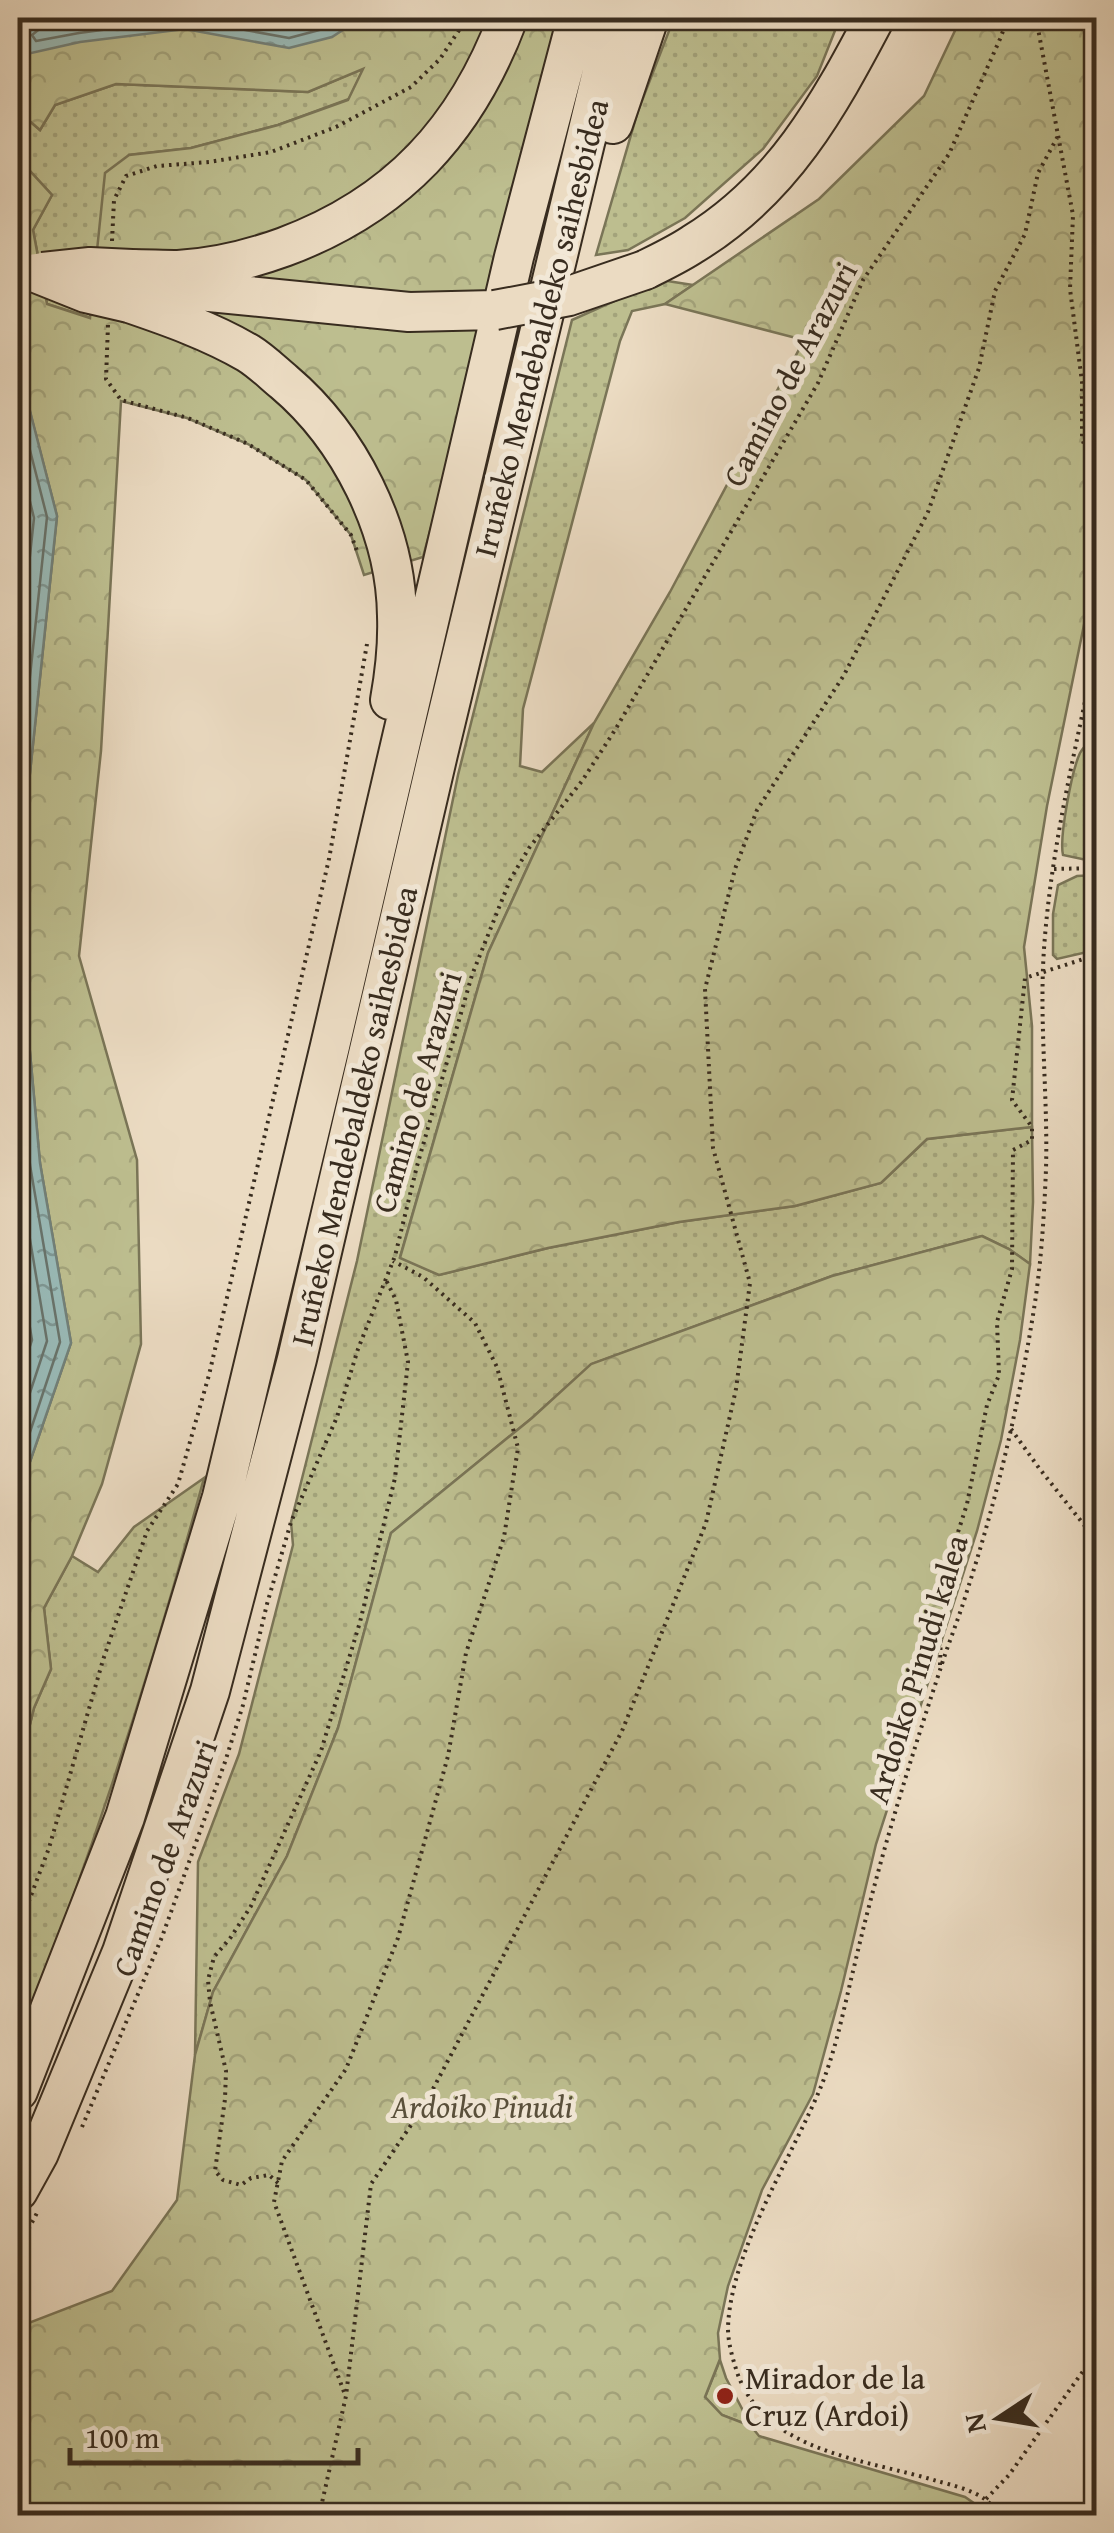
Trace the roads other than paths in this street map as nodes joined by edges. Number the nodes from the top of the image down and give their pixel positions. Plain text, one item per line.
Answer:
1 (508, 18) edge
2 (576, 18) edge
3 (616, 18) edge
4 (649, 18) edge
5 (862, 18) edge
6 (876, 18) edge
7 (849, 68) junction
8 (562, 240) junction
9 (27, 272) edge
10 (123, 283) junction
11 (330, 1046) junction
12 (18, 2091) edge
13 (28, 2200) edge

1 - 10 highway
2 - 11 highway, Iruñeko Mendebaldeko saihesbidea
3 - 8 highway, Iruñeko Mendebaldeko saihesbidea
4 - 8 highway
5 - 7 highway
6 - 7 highway
7 - 10 highway, bridge
8 - 13 highway, Iruñeko Mendebaldeko saihesbidea
9 - 10 highway, bridge
10 - 11 highway
11 - 12 highway, Iruñeko Mendebaldeko saihesbidea

